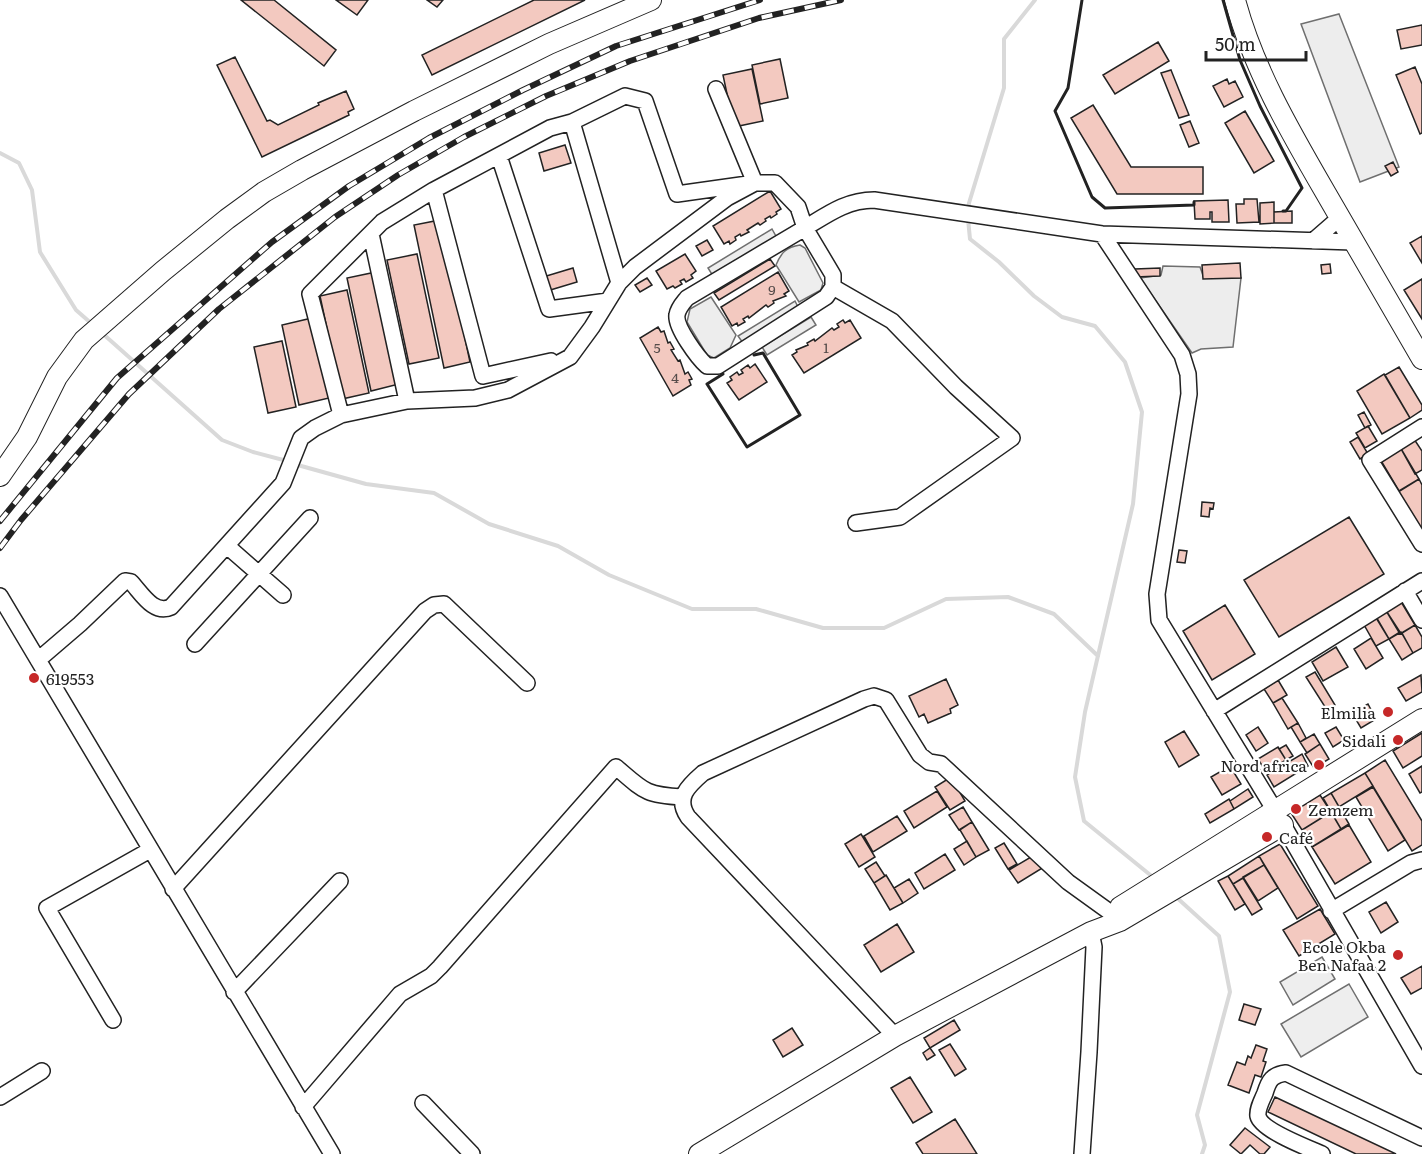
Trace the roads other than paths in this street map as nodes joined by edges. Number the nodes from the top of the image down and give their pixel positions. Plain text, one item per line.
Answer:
1 (651, 0) edge
2 (1237, 8) edge
3 (716, 89) dead end
4 (572, 122) junction
5 (499, 156) junction
6 (755, 183) junction
7 (434, 190) junction
8 (1336, 211) junction
9 (805, 228) junction
10 (371, 234) junction
11 (1102, 234) junction
12 (1313, 242) junction
13 (1353, 242) junction
14 (619, 283) junction
15 (833, 287) junction
16 (608, 301) junction
17 (570, 357) junction
18 (1422, 359) edge
19 (407, 402) junction
20 (342, 416) junction
21 (1422, 427) edge
22 (0, 476) edge
23 (310, 518) dead end
24 (856, 523) dead end
25 (1422, 544) edge
26 (227, 546) junction
27 (259, 574) junction
28 (1422, 581) edge
29 (1405, 591) junction
30 (283, 595) dead end
31 (0, 596) edge
32 (1422, 620) edge
33 (195, 644) dead end
34 (38, 660) junction
35 (526, 683) dead end
36 (1214, 711) junction
37 (1422, 719) edge
38 (682, 797) junction
39 (1278, 817) junction
40 (150, 850) junction
41 (1422, 860) edge
42 (340, 880) dead end
43 (173, 890) junction
44 (1139, 902) junction
45 (1331, 911) junction
46 (1111, 913) junction
47 (1091, 932) junction
48 (234, 992) junction
49 (113, 1020) dead end
50 (895, 1036) junction
51 (1422, 1066) edge
52 (42, 1071) dead end
53 (0, 1096) edge
54 (423, 1102) dead end
55 (303, 1107) junction
56 (1422, 1138) edge
57 (703, 1153) edge
58 (1079, 1153) edge
59 (332, 1154) edge
60 (472, 1154) edge
61 (1322, 1154) edge

1 - 22 main road
2 - 8 main road
3 - 6 street
4 - 5 street
4 - 6 street
4 - 14 street
5 - 7 street
5 - 16 street
6 - 9 street
6 - 14 street
7 - 10 street
7 - 17 street
8 - 12 street
8 - 13 main road
9 - 11 street
9 - 15 street
9 - 15 street
10 - 19 street
10 - 20 street
11 - 12 street
11 - 36 street
12 - 13 street
13 - 18 main road
14 - 16 street
15 - 24 street
16 - 17 street
17 - 19 street
19 - 20 street
20 - 26 street
21 - 25 street
23 - 27 street
26 - 27 street
26 - 34 street
27 - 30 street
27 - 33 street
28 - 29 street
29 - 32 street
29 - 36 street
31 - 34 street
34 - 40 street
35 - 43 street
36 - 39 street
37 - 39 main road
38 - 46 street
38 - 50 street
38 - 55 street
39 - 44 main road
39 - 45 street
40 - 43 street
40 - 49 street
41 - 45 street
42 - 48 street
43 - 48 street
44 - 46 main road
44 - 47 main road
45 - 51 street
46 - 47 main road
47 - 50 main road
47 - 58 street
48 - 55 street
50 - 57 main road
52 - 53 street
54 - 60 street
55 - 59 street
56 - 61 street

